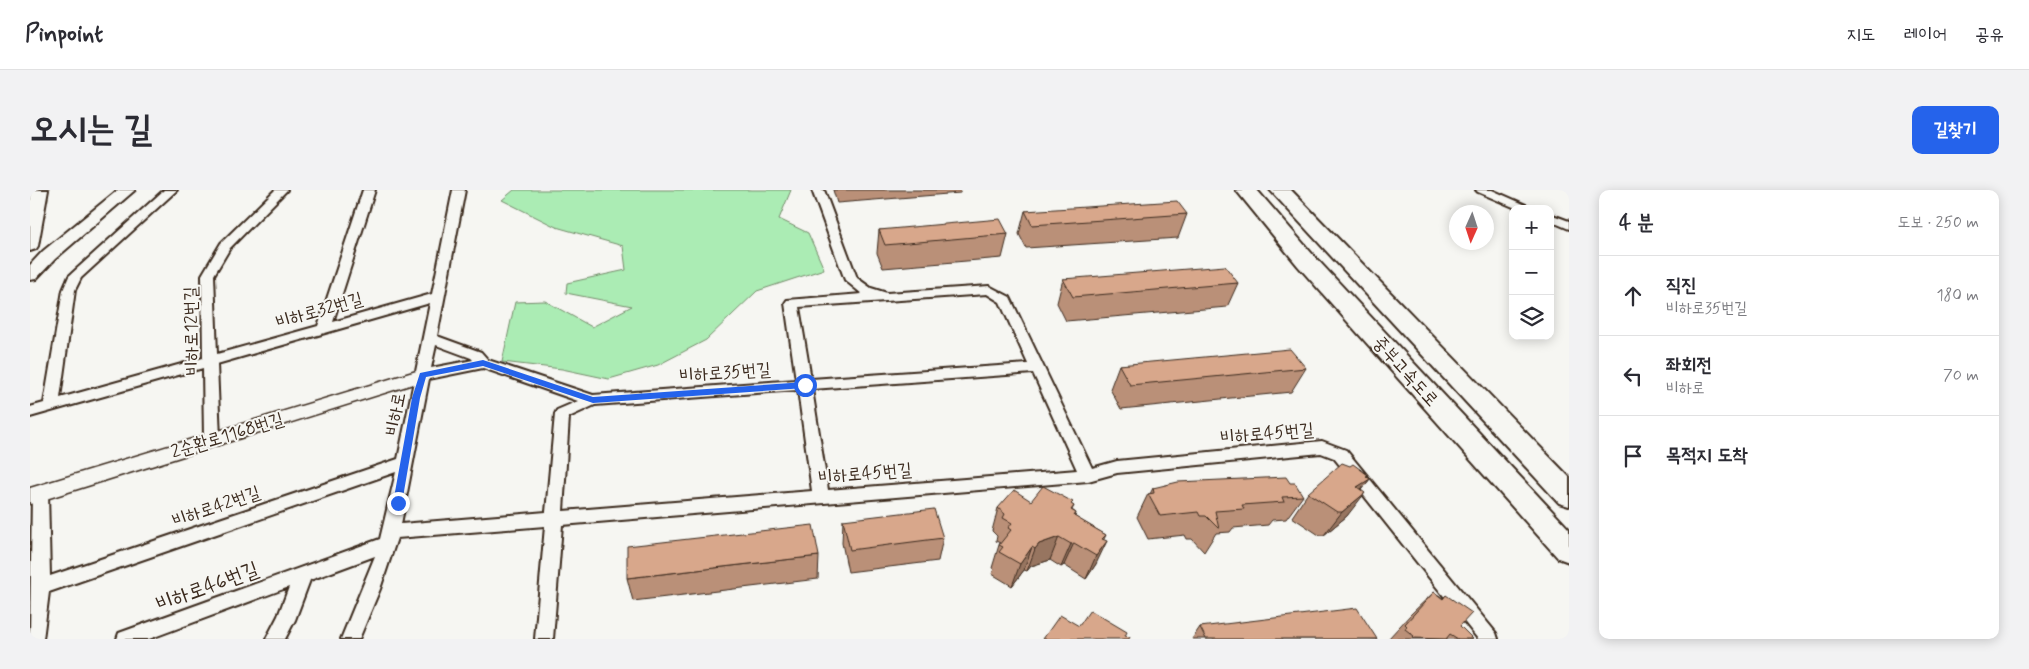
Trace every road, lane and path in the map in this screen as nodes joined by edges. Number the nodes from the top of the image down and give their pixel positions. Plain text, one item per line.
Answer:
1 (40, 190) edge
2 (127, 190) edge
3 (171, 190) edge
4 (281, 190) edge
5 (369, 190) edge
6 (459, 190) edge
7 (818, 190) edge
8 (1246, 190) edge
9 (1280, 190) edge
10 (1482, 190) edge
11 (1519, 205) edge
12 (1554, 218) edge
13 (1569, 225) edge
14 (30, 246) edge
15 (30, 275) edge
16 (438, 296) junction
17 (887, 296) junction
18 (324, 328) junction
19 (430, 338) junction
20 (211, 360) junction
21 (483, 363) junction
22 (1037, 368) junction
23 (423, 375) junction
24 (805, 385) junction
25 (593, 400) junction
26 (51, 406) junction
27 (30, 412) edge
28 (212, 440) junction
29 (405, 463) junction
30 (1088, 475) junction
31 (35, 494) edge
32 (1569, 496) edge
33 (821, 497) junction
34 (554, 519) junction
35 (389, 538) junction
36 (1569, 549) edge
37 (303, 574) junction
38 (41, 587) junction
39 (34, 639) edge
40 (126, 639) edge
41 (276, 639) edge
42 (350, 639) edge
43 (544, 639) edge
44 (1489, 639) edge

1 - 14 main road
2 - 15 main road
3 - 26 street
4 - 20 street, 비하로12번길
5 - 18 street
6 - 16 street, 비하로
7 - 17 street
8 - 36 highway, 중부고속도로
9 - 32 highway, 중부고속도로
10 - 11 street
12 - 13 street
16 - 18 street, 비하로32번길
16 - 19 street, 비하로
17 - 22 street
17 - 24 street
18 - 20 street, 비하로32번길
19 - 21 street
19 - 23 street, 비하로
20 - 26 street, 비하로32번길
20 - 28 street, 비하로12번길
21 - 23 street, 비하로35번길
21 - 25 street, 비하로35번길
22 - 24 street, 비하로35번길
22 - 30 street
23 - 28 street, 2순환로1168번길
23 - 29 street, 비하로
24 - 25 street, 비하로35번길
24 - 33 street
25 - 34 street
26 - 27 street, 비하로32번길
28 - 31 street, 2순환로1168번길
29 - 35 street, 비하로
29 - 38 street, 비하로42번길
30 - 33 street, 비하로45번길
30 - 44 street, 비하로45번길
31 - 38 street
33 - 34 street, 비하로45번길
34 - 35 street, 비하로45번길
34 - 43 street
35 - 37 street, 비하로46번길
35 - 42 street, 비하로
37 - 40 street, 비하로46번길
37 - 41 street
38 - 39 street

